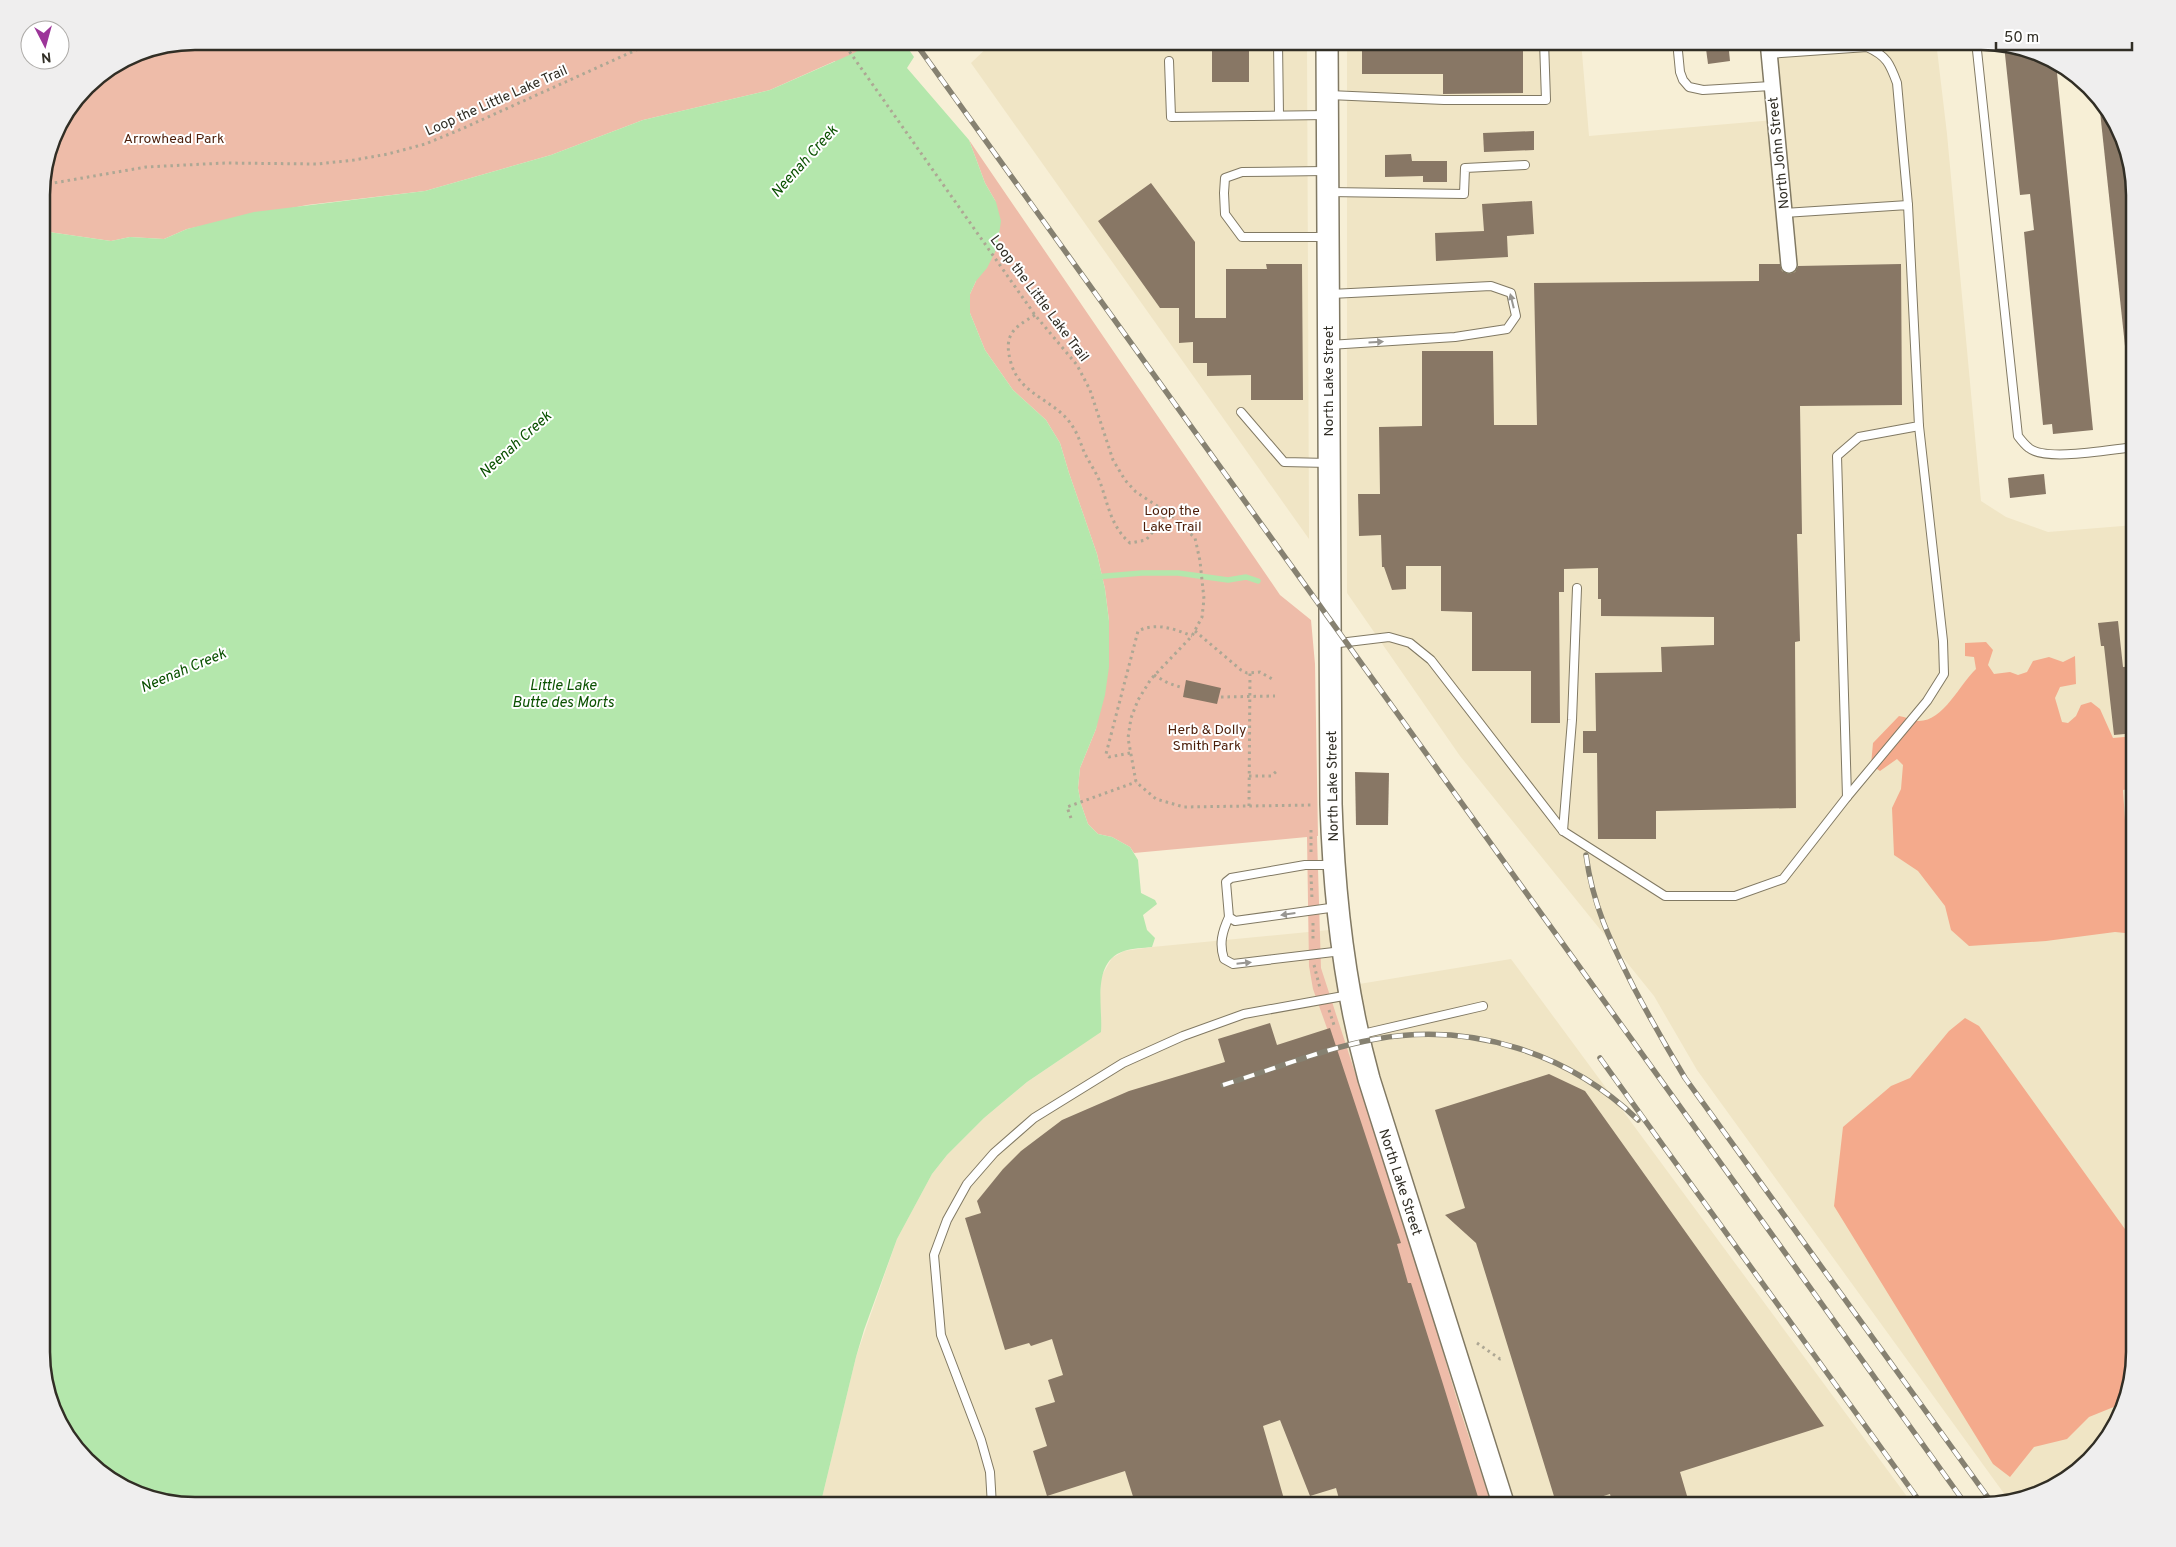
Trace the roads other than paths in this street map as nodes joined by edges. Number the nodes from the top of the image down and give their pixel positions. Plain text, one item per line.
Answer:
1 (1278, 50) edge
2 (1326, 50) edge
3 (1544, 50) edge
4 (1678, 50) edge
5 (1769, 50) edge
6 (1874, 50) edge
7 (1977, 50) edge
8 (1169, 61) dead end
9 (1771, 86) junction
10 (1327, 105) junction
11 (1279, 115) junction
12 (1525, 165) dead end
13 (1327, 171) junction
14 (1327, 192) junction
15 (1908, 205) junction
16 (1784, 213) junction
17 (1327, 237) junction
18 (1789, 265) dead end
19 (1327, 294) junction
20 (1328, 345) junction
21 (1241, 412) dead end
22 (1919, 426) junction
23 (2126, 447) edge
24 (1328, 463) junction
25 (1577, 588) dead end
26 (1330, 644) junction
27 (1847, 798) junction
28 (1563, 831) junction
29 (1334, 864) junction
30 (1337, 907) junction
31 (1229, 917) junction
32 (1342, 951) junction
33 (1349, 995) junction
34 (1483, 1006) dead end
35 (1357, 1036) junction
36 (991, 1497) edge
37 (1501, 1497) edge

1 - 11 lane
2 - 10 main road, North Lake Street
3 - 10 lane
4 - 9 lane
5 - 9 street, North John Street
6 - 15 lane
7 - 23 lane
8 - 11 lane
9 - 16 street, North John Street
10 - 11 lane
10 - 13 main road, North Lake Street
12 - 14 lane
13 - 14 main road, North Lake Street
13 - 17 lane
14 - 17 main road, North Lake Street
15 - 16 lane
15 - 22 lane
16 - 18 street, North John Street
17 - 19 main road, North Lake Street
19 - 20 main road, North Lake Street
20 -> 19 lane
20 - 24 main road, North Lake Street
21 - 24 lane
22 - 27 lane
22 - 27 lane
24 - 26 main road, North Lake Street
25 - 28 lane
26 - 28 lane
26 - 29 main road, North Lake Street
27 - 28 lane
29 - 30 main road, North Lake Street
29 - 31 lane
30 -> 31 lane
30 - 32 main road, North Lake Street
31 -> 32 lane
32 - 33 main road, North Lake Street
33 - 35 main road, North Lake Street
33 - 36 lane
34 - 35 lane
35 - 37 main road, North Lake Street

